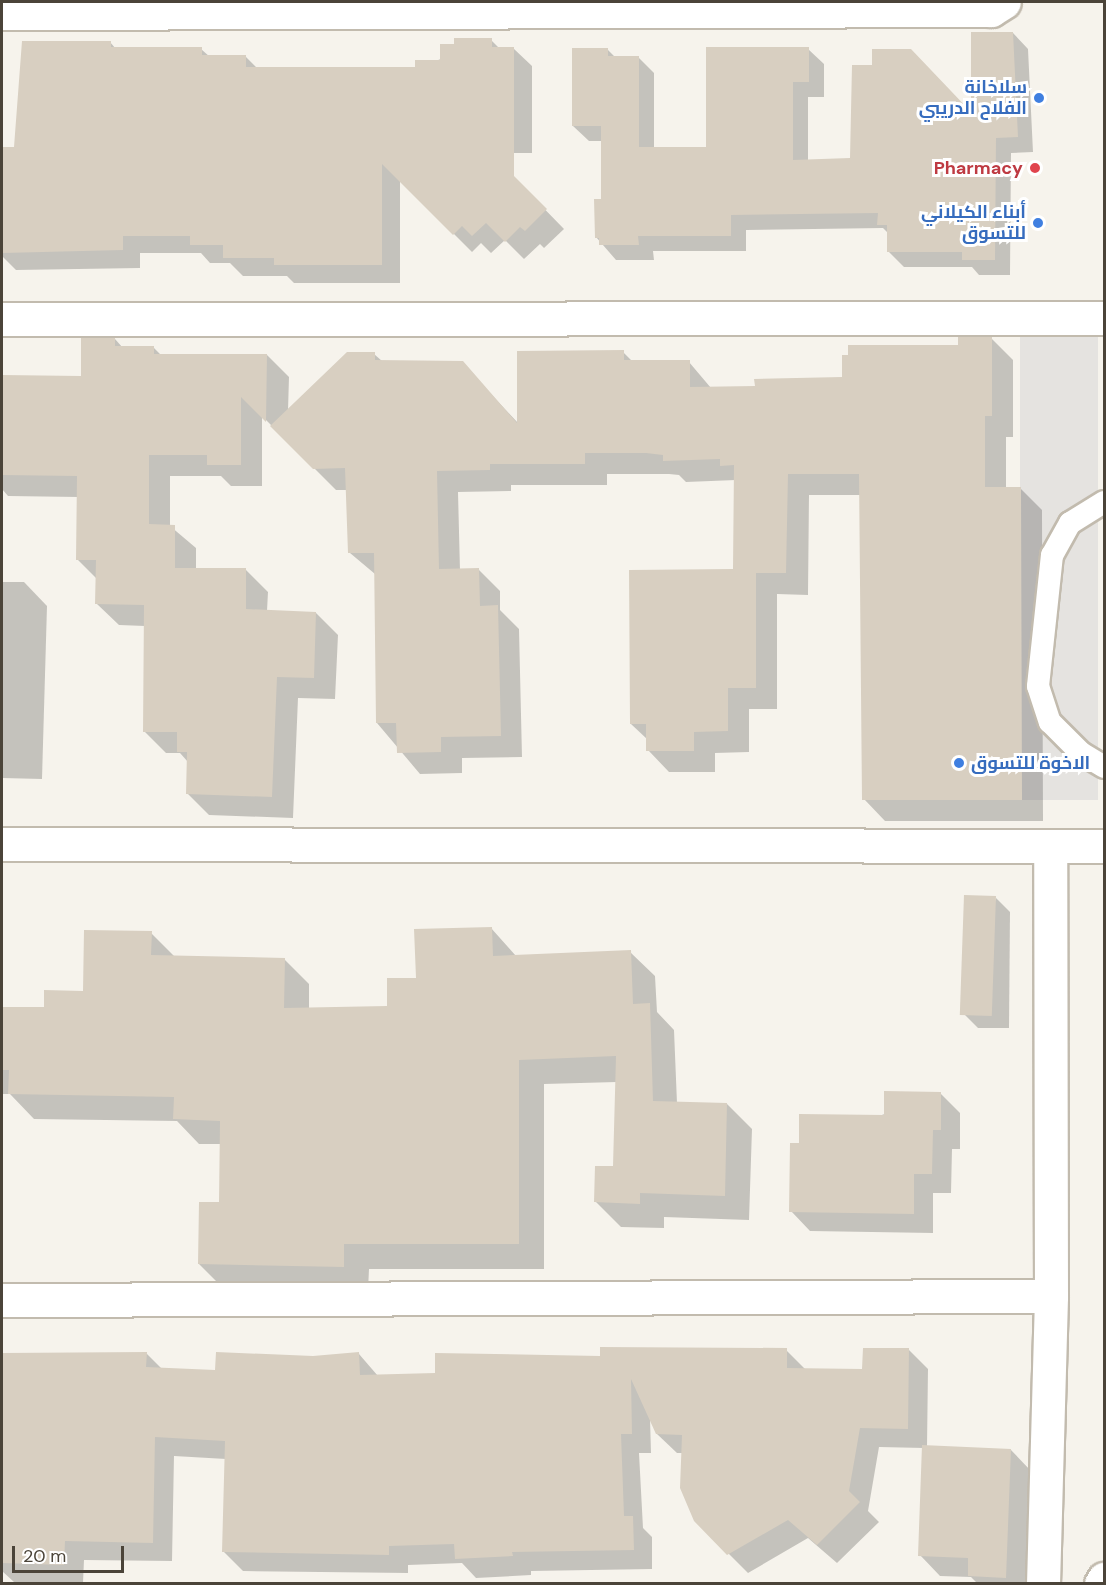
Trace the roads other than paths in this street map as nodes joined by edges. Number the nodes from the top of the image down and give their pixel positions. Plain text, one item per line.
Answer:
1 (1004, 2) edge
2 (2, 12) edge
3 (1104, 318) edge
4 (2, 319) edge
5 (1104, 502) edge
6 (1104, 767) edge
7 (2, 844) edge
8 (1050, 846) junction
9 (1104, 846) edge
10 (1051, 1296) junction
11 (2, 1300) edge
12 (1104, 1579) edge
13 (1043, 1584) edge
14 (1101, 1584) edge

1 - 2 street
3 - 4 street
5 - 6 lane
7 - 8 street
8 - 9 street
8 - 10 street
10 - 11 street
10 - 13 street
12 - 14 street

